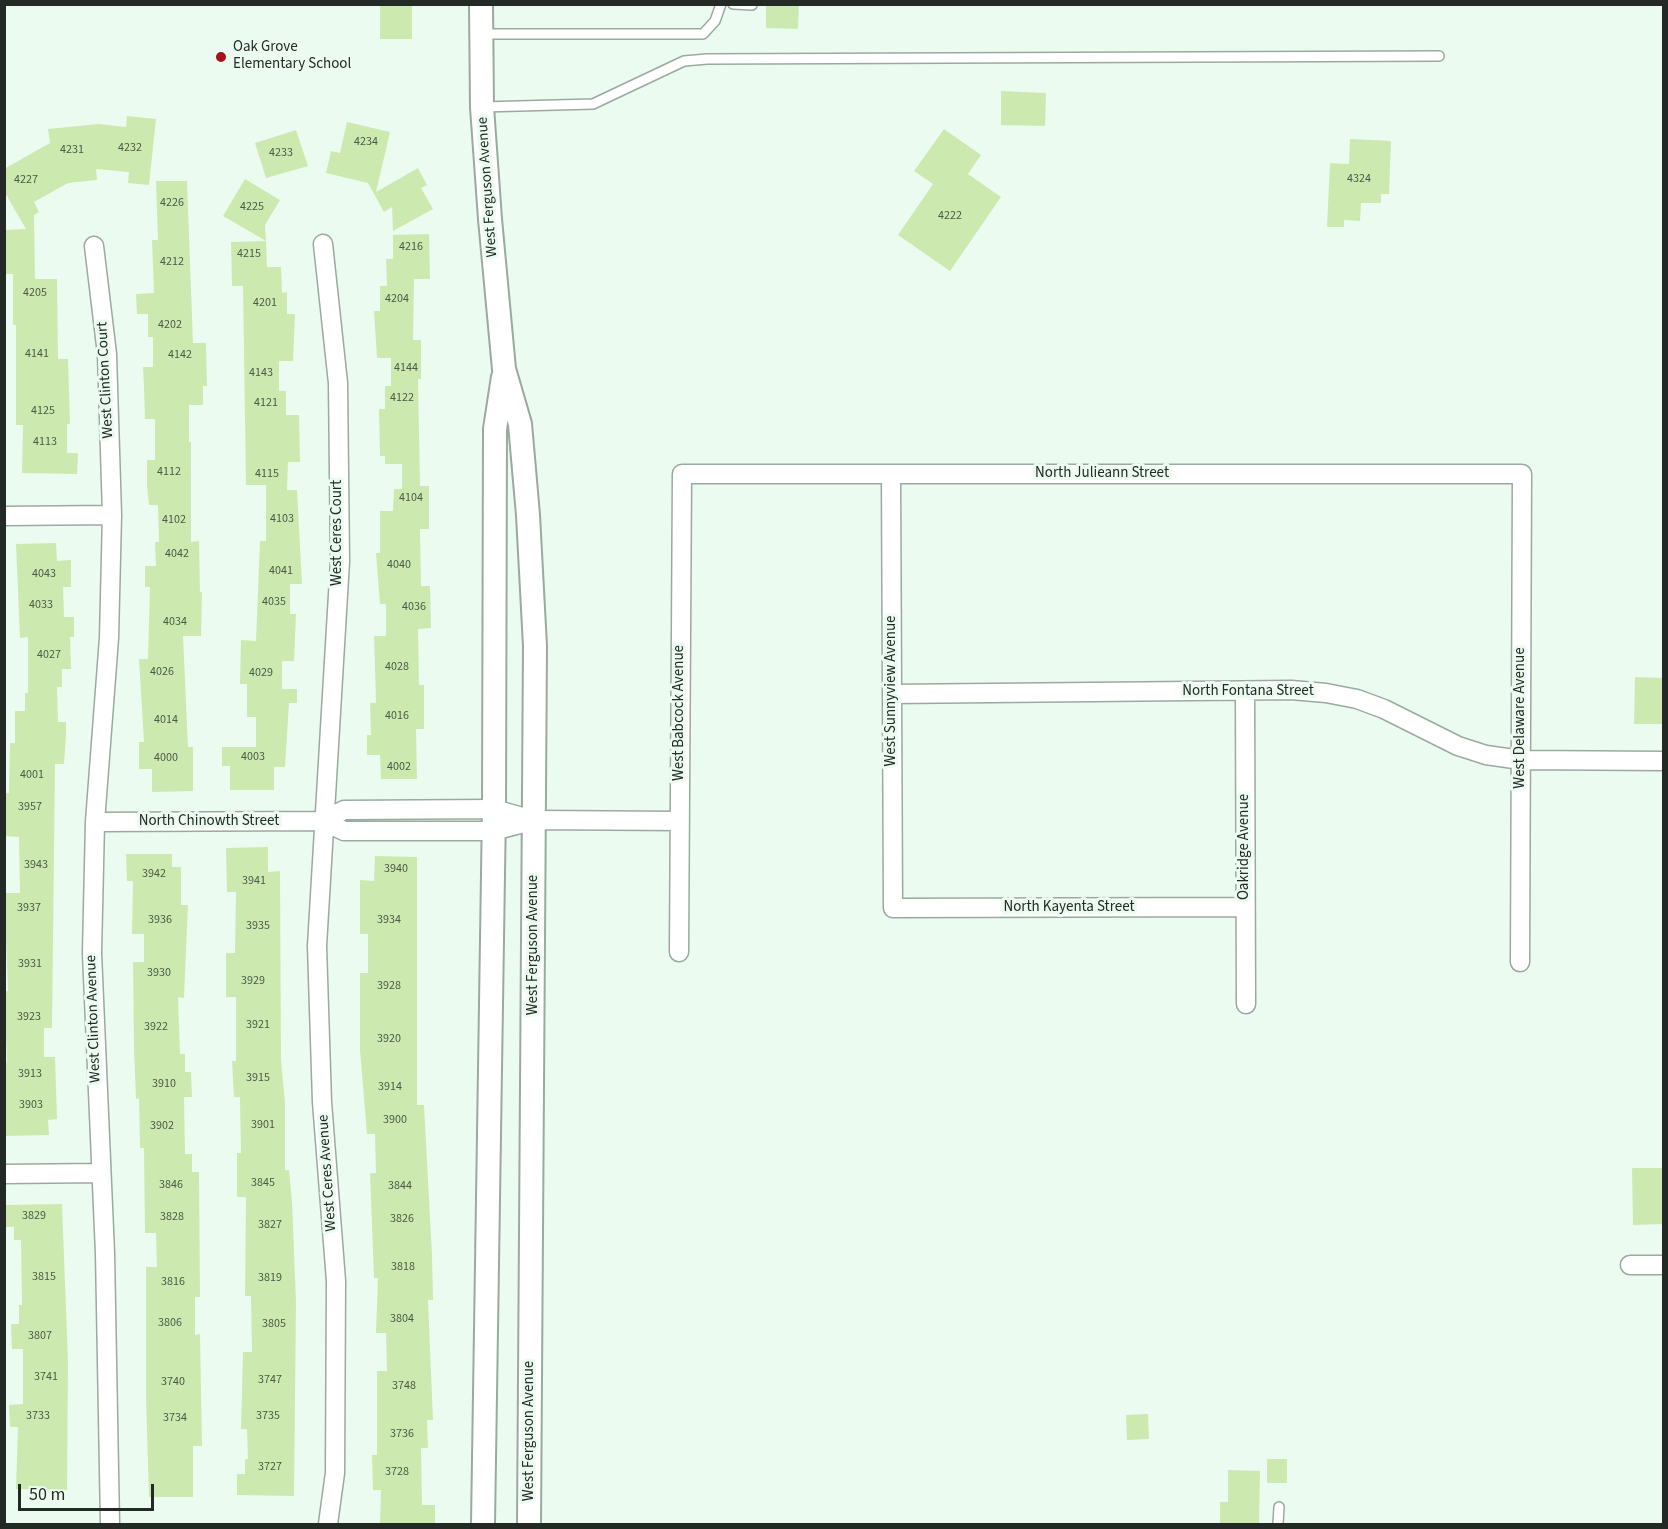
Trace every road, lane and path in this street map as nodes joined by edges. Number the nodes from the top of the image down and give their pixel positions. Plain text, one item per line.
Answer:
1 (480, 4) edge
2 (721, 4) edge
3 (733, 4) edge
4 (752, 5) edge
5 (480, 34) junction
6 (1439, 56) dead end
7 (482, 107) junction
8 (323, 244) dead end
9 (94, 246) dead end
10 (504, 369) junction
11 (682, 474) joint
12 (891, 474) junction
13 (1522, 474) joint
14 (112, 515) junction
15 (4, 516) edge
16 (1245, 691) junction
17 (892, 694) junction
18 (1521, 760) junction
19 (1664, 761) edge
20 (494, 809) junction
21 (535, 820) junction
22 (323, 821) junction
23 (680, 821) junction
24 (95, 822) junction
25 (493, 831) junction
26 (1245, 907) junction
27 (893, 908) joint
28 (679, 952) dead end
29 (1520, 962) dead end
30 (1246, 1004) dead end
31 (101, 1173) junction
32 (4, 1174) edge
33 (1630, 1265) dead end
34 (1664, 1265) edge
35 (1279, 1507) dead end
36 (110, 1524) edge
37 (328, 1524) edge
38 (483, 1524) edge
39 (529, 1524) edge
40 (1278, 1524) edge

1 - 5 street, West Ferguson Avenue
2 - 5 lane
3 - 4 lane
5 - 7 street, West Ferguson Avenue
6 - 7 lane
7 - 10 street, West Ferguson Avenue
8 - 22 street, West Ceres Court
9 - 14 street, West Clinton Court
10 - 20 street, West Ferguson Avenue
10 - 21 street, West Ferguson Avenue
11 - 12 street, North Julieann Street
11 - 23 street, West Babcock Avenue
12 - 13 street, North Julieann Street
12 - 17 street, West Sunnyview Avenue
13 - 18 street, West Delaware Avenue
14 - 15 street
14 - 24 street, West Clinton Avenue
16 - 17 street, North Fontana Street
16 - 18 street, North Fontana Street
16 - 26 street, Oakridge Avenue
17 - 27 street, West Sunnyview Avenue
18 - 19 street, North Fontana Street
18 - 29 street, West Delaware Avenue
20 - 21 street, North Chinowth Street
20 - 22 street, North Chinowth Street
20 - 25 street, West Ferguson Avenue
21 - 23 street, North Chinowth Street
21 - 25 street, North Chinowth Street
21 - 39 street, West Ferguson Avenue
22 - 24 street, North Chinowth Street
22 - 25 street, North Chinowth Street
22 - 37 street, West Ceres Avenue
23 - 28 street, West Babcock Avenue
24 - 31 street, West Clinton Avenue
25 - 38 street, West Ferguson Avenue
26 - 27 street, North Kayenta Street
26 - 30 street, Oakridge Avenue
31 - 32 street
31 - 36 street, West Clinton Avenue
33 - 34 street
35 - 40 lane

